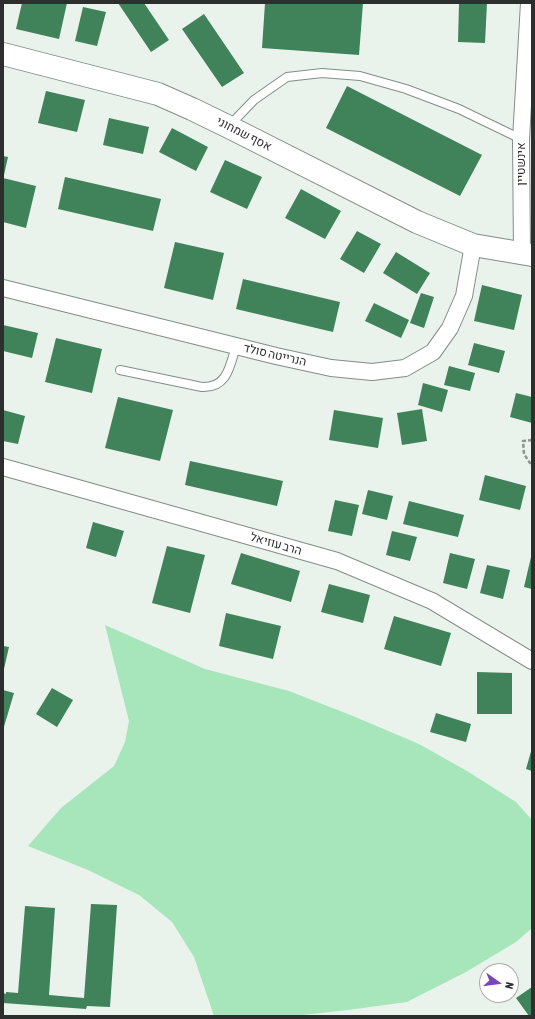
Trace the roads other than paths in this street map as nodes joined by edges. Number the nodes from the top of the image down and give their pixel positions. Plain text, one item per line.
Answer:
1 (529, 3) edge
2 (529, 52) edge
3 (3, 54) edge
4 (229, 127) junction
5 (521, 139) junction
6 (473, 245) junction
7 (527, 254) edge
8 (3, 288) edge
9 (236, 346) junction
10 (120, 370) dead end
11 (3, 467) edge
12 (532, 661) edge

1 - 2 street, אינשטיין
2 - 5 street, אינשטיין
3 - 4 street, אסף שמחוני
4 - 5 lane
4 - 6 street, אסף שמחוני
5 - 7 street, אינשטיין
6 - 7 street, אסף שמחוני
6 - 9 street, הנרייטה סולד
8 - 9 street, הנרייטה סולד
9 - 10 lane
11 - 12 street, הרב עוזיאל

